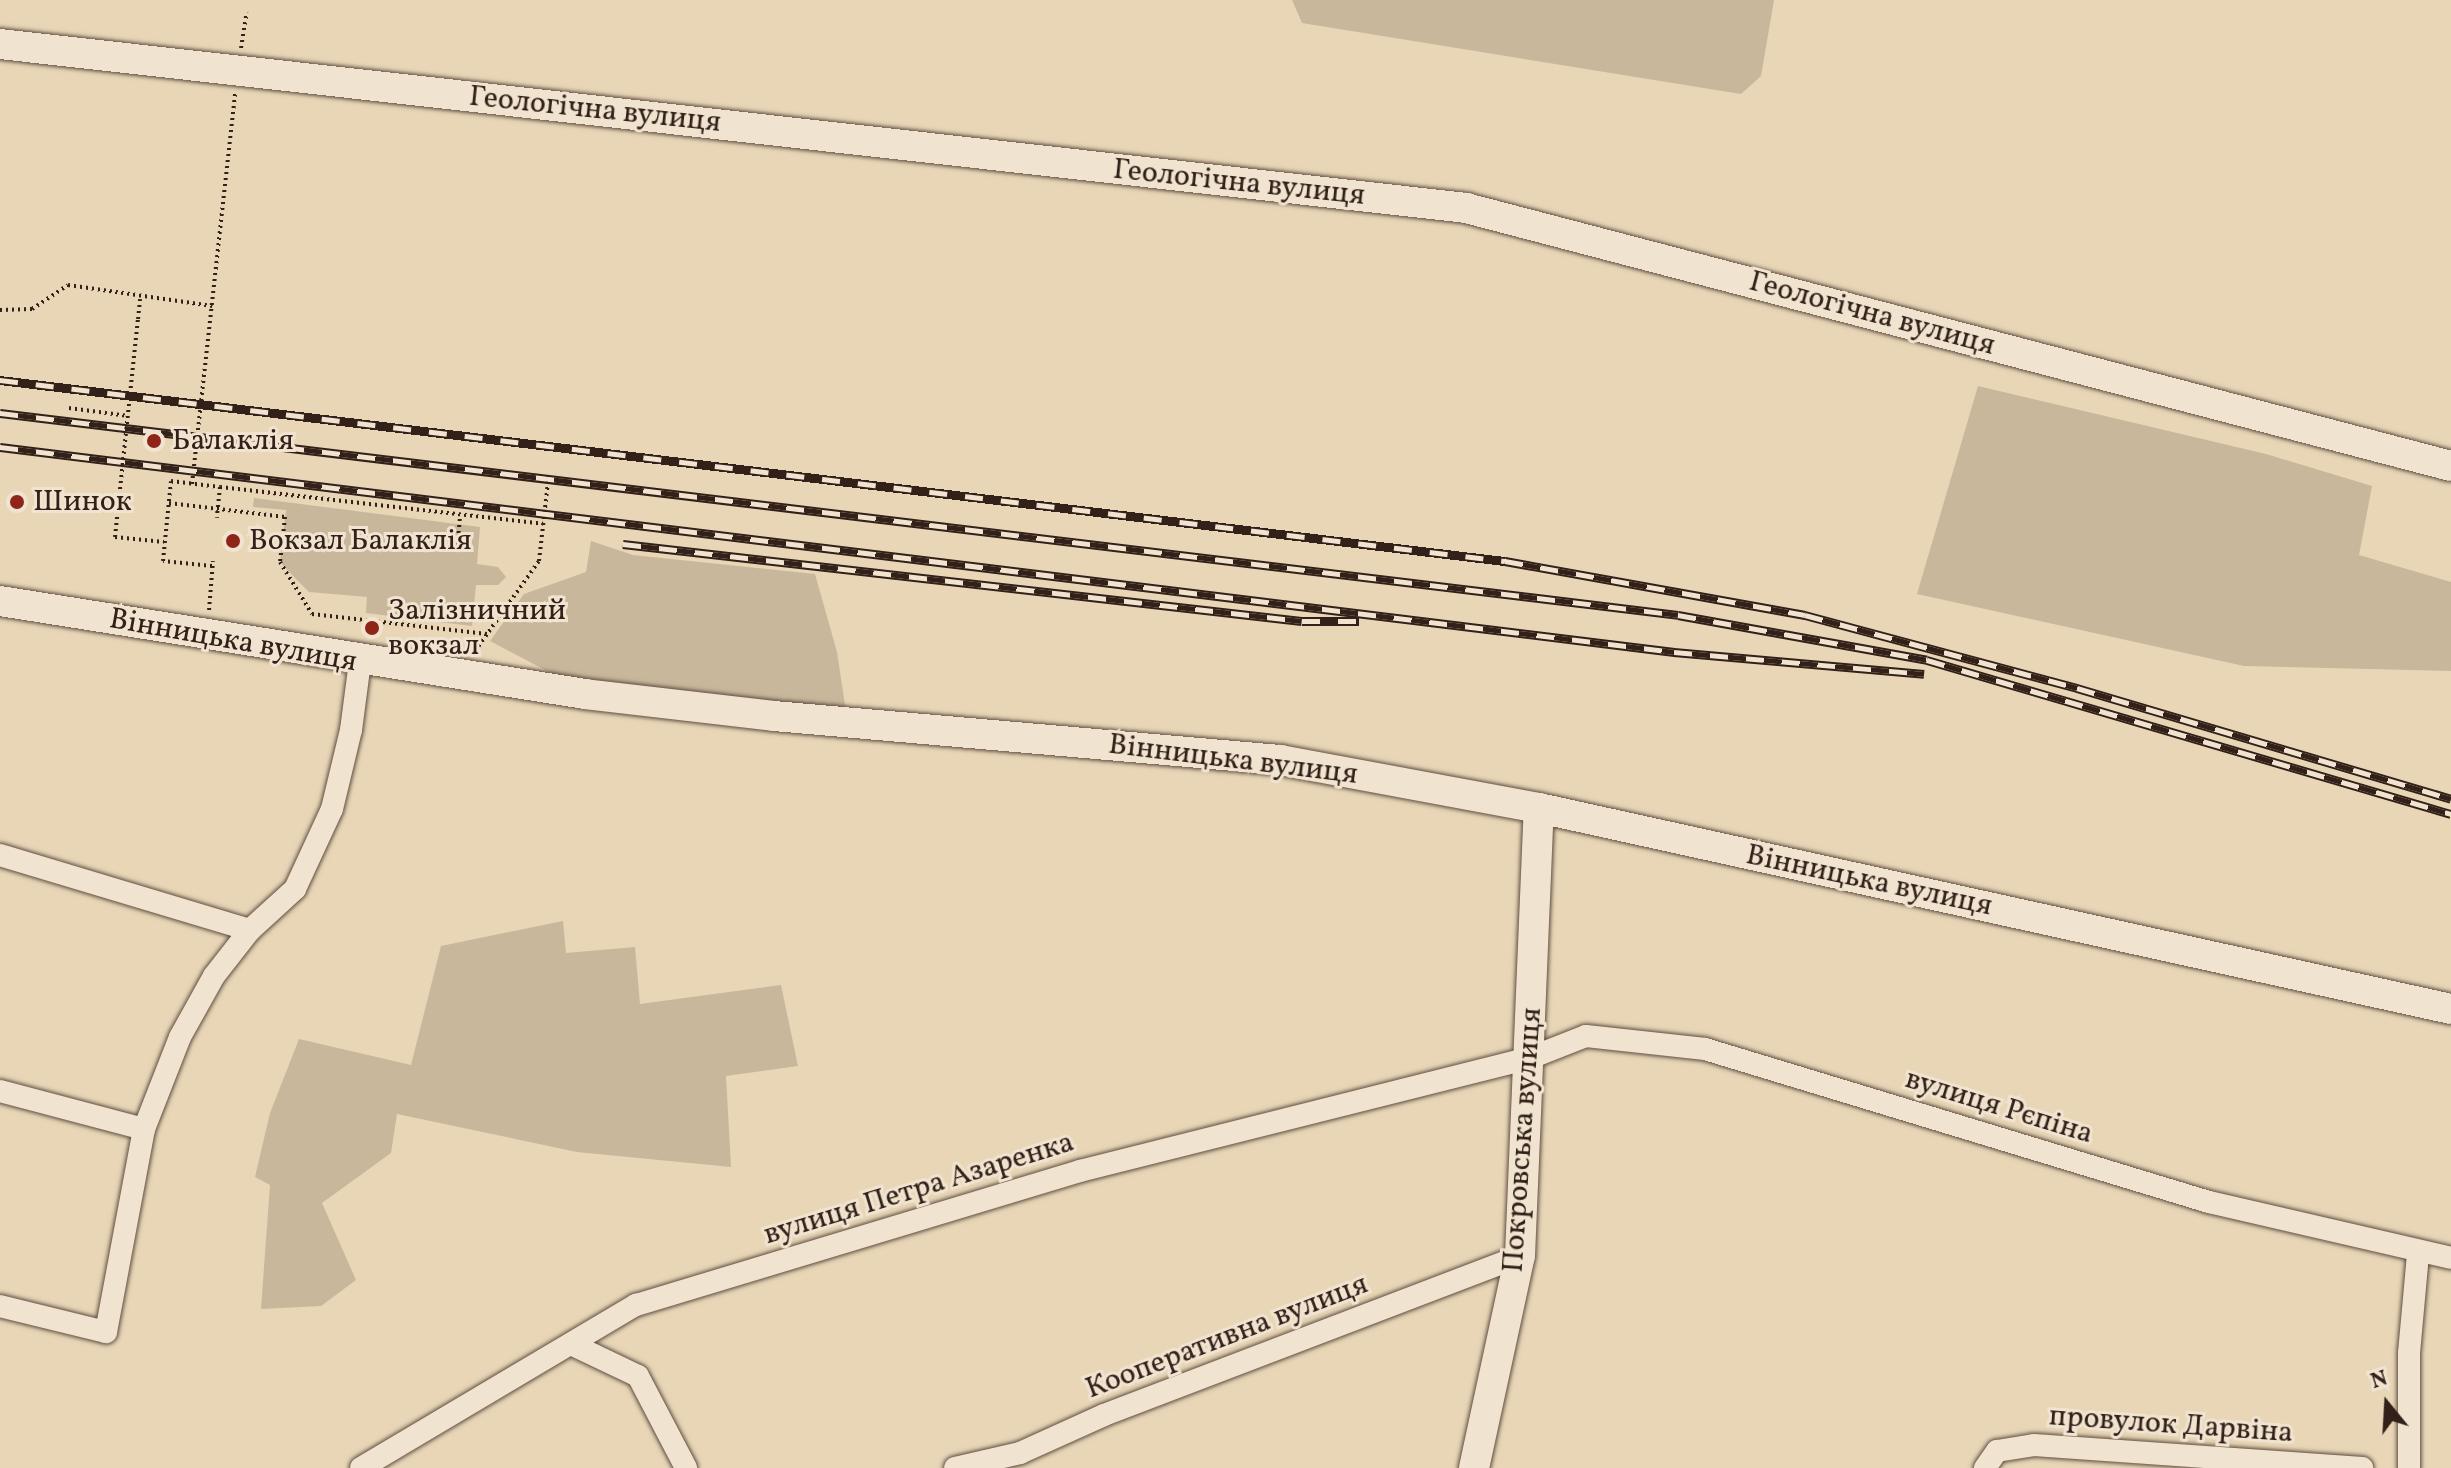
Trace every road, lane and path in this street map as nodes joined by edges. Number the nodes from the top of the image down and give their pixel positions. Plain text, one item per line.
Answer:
1 (247, 12) dead end
2 (0, 44) edge
3 (237, 70) junction
4 (140, 299) junction
5 (212, 306) junction
6 (0, 310) edge
7 (69, 408) dead end
8 (128, 416) junction
9 (2451, 466) edge
10 (549, 473) dead end
11 (192, 484) junction
12 (220, 487) junction
13 (169, 503) junction
14 (218, 508) junction
15 (460, 515) junction
16 (217, 518) dead end
17 (543, 524) junction
18 (164, 542) junction
19 (457, 551) dead end
20 (210, 594) dead end
21 (0, 601) edge
22 (487, 634) junction
23 (360, 662) junction
24 (457, 676) junction
25 (1539, 808) junction
26 (0, 855) edge
27 (250, 930) junction
28 (2451, 1009) edge
29 (1530, 1058) junction
30 (0, 1091) edge
31 (144, 1129) junction
32 (2418, 1254) junction
33 (1520, 1256) junction
34 (2451, 1258) edge
35 (0, 1306) edge
36 (571, 1344) junction
37 (361, 1468) edge
38 (686, 1468) edge
39 (955, 1468) edge
40 (1474, 1468) edge
41 (1985, 1468) edge
42 (2362, 1468) edge
43 (2409, 1468) edge

1 - 3 path
2 - 3 street, Геологічна вулиця
3 - 5 path
3 - 9 street, Геологічна вулиця
4 - 5 path
4 - 6 path
4 - 8 path, bridge
5 - 11 path
7 - 8 path
8 - 18 path, bridge
10 - 17 path
11 - 12 path
11 - 13 path
12 - 14 path
12 - 15 path
13 - 14 path
13 - 18 path
14 - 16 path
14 - 22 path
15 - 17 path
15 - 19 path
17 - 22 path
18 - 20 path
21 - 23 street, Вінницька вулиця
22 - 24 path
23 - 24 street, Вінницька вулиця
23 - 27 street
24 - 25 street, Вінницька вулиця
25 - 28 street, Вінницька вулиця
25 - 29 street, Покровська вулиця
26 - 27 street
27 - 31 street
29 - 32 street, вулиця Рєпіна
29 - 33 street, Покровська вулиця
29 - 36 street, вулиця Петра Азаренка
30 - 31 street
31 - 35 street
32 - 34 street, вулиця Рєпіна
32 - 43 street
33 - 39 street, Кооперативна вулиця
33 - 40 street, Покровська вулиця
36 - 37 street, вулиця Петра Азаренка
36 - 38 street
41 - 42 street, провулок Дарвіна

